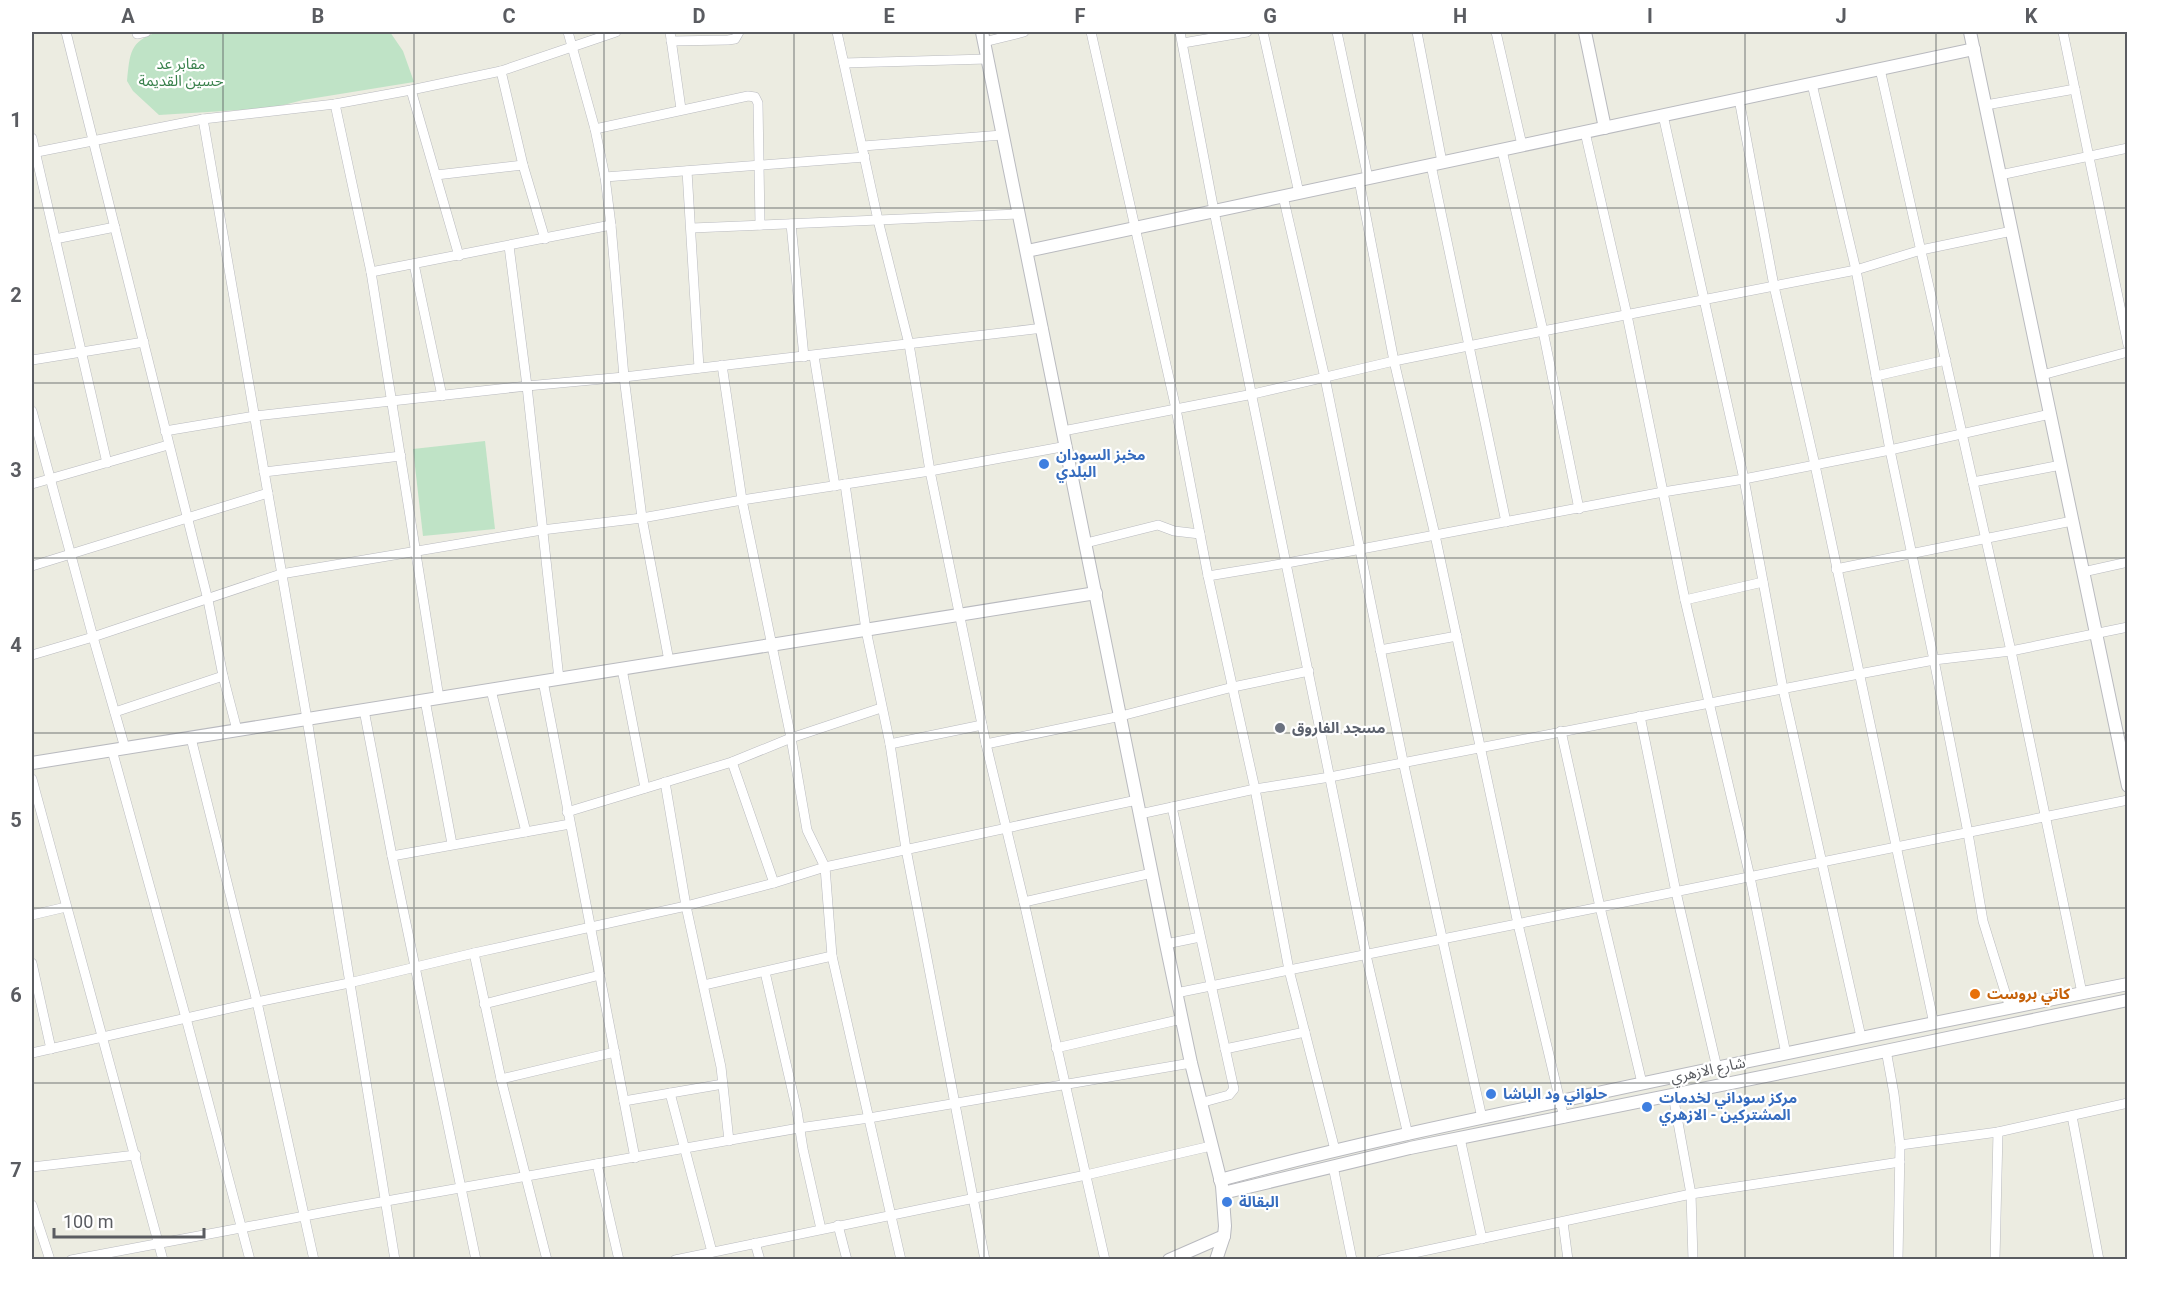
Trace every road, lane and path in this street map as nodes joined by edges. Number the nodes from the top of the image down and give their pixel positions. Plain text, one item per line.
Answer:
1 (66, 32) edge
2 (568, 32) edge
3 (616, 32) edge
4 (739, 32) edge
5 (837, 32) edge
6 (1024, 32) edge
7 (1091, 32) edge
8 (1180, 32) edge
9 (1247, 32) edge
10 (1263, 32) edge
11 (1337, 32) edge
12 (1417, 32) edge
13 (1496, 32) edge
14 (1585, 32) edge
15 (1970, 32) edge
16 (2063, 32) edge
17 (670, 36) edge
18 (983, 37) edge
19 (1183, 43) junction
20 (573, 47) junction
21 (1974, 49) junction
22 (987, 59) junction
23 (844, 63) junction
24 (1880, 69) junction
25 (501, 71) junction
26 (1812, 84) junction
27 (2075, 89) junction
28 (411, 90) junction
29 (1739, 99) junction
30 (335, 104) junction
31 (1986, 105) junction
32 (681, 109) junction
33 (1663, 115) junction
34 (203, 119) junction
35 (1605, 128) junction
36 (595, 129) junction
37 (1584, 132) junction
38 (1002, 135) junction
39 (32, 138) edge
40 (94, 140) junction
41 (1522, 145) junction
42 (863, 146) junction
43 (2127, 148) edge
44 (1502, 150) junction
45 (33, 153) edge
46 (2089, 156) junction
47 (865, 157) junction
48 (1437, 164) junction
49 (523, 165) junction
50 (758, 166) junction
51 (687, 171) junction
52 (436, 175) junction
53 (2000, 175) junction
54 (605, 177) junction
55 (1364, 179) junction
56 (1299, 193) junction
57 (1283, 196) junction
58 (1214, 211) junction
59 (1018, 214) junction
60 (878, 220) junction
61 (791, 224) junction
62 (611, 225) junction
63 (760, 225) junction
64 (115, 226) junction
65 (1137, 227) junction
66 (692, 228) junction
67 (2012, 231) junction
68 (55, 239) junction
69 (545, 239) junction
70 (508, 246) junction
71 (1921, 250) junction
72 (1026, 251) junction
73 (459, 256) junction
74 (414, 264) junction
75 (1856, 270) junction
76 (371, 272) junction
77 (1774, 286) junction
78 (1705, 299) junction
79 (1627, 315) junction
80 (1043, 328) junction
81 (1543, 331) junction
82 (144, 342) junction
83 (909, 344) junction
84 (2127, 345) edge
85 (1468, 346) junction
86 (81, 352) junction
87 (2127, 352) edge
88 (809, 356) junction
89 (32, 360) edge
90 (1946, 360) junction
91 (1394, 361) junction
92 (722, 365) junction
93 (699, 368) junction
94 (2042, 375) junction
95 (1876, 376) junction
96 (624, 377) junction
97 (1325, 378) junction
98 (527, 386) junction
99 (1253, 394) junction
100 (442, 396) junction
101 (393, 400) junction
102 (1176, 409) junction
103 (32, 411) edge
104 (2050, 414) junction
105 (255, 416) junction
106 (1064, 430) junction
107 (165, 431) junction
108 (1963, 433) junction
109 (168, 445) junction
110 (1067, 446) junction
111 (1890, 450) junction
112 (401, 456) junction
113 (107, 463) junction
114 (1815, 465) junction
115 (2061, 465) junction
116 (930, 471) junction
117 (264, 472) junction
118 (49, 479) junction
119 (1744, 479) junction
120 (1973, 482) junction
121 (32, 484) edge
122 (840, 485) junction
123 (1663, 492) junction
124 (268, 494) junction
125 (742, 500) junction
126 (1579, 508) junction
127 (188, 517) junction
128 (642, 518) junction
129 (2072, 521) junction
130 (1506, 522) junction
131 (542, 530) junction
132 (1200, 534) junction
133 (1435, 535) junction
134 (1986, 538) junction
135 (1086, 543) junction
136 (1359, 549) junction
137 (416, 550) junction
138 (1912, 554) junction
139 (70, 556) junction
140 (2127, 562) edge
141 (1287, 563) junction
142 (32, 566) edge
143 (1836, 569) junction
144 (2083, 572) junction
145 (281, 574) junction
146 (1208, 576) junction
147 (1763, 582) junction
148 (1096, 593) junction
149 (208, 600) junction
150 (1685, 600) junction
151 (959, 615) junction
152 (2127, 627) edge
153 (866, 630) junction
154 (2096, 633) junction
155 (1457, 636) junction
156 (93, 638) junction
157 (772, 645) junction
158 (1380, 650) junction
159 (2011, 651) junction
160 (32, 655) edge
161 (1934, 660) junction
162 (669, 662) junction
163 (622, 669) junction
164 (1309, 671) junction
165 (1859, 674) junction
166 (223, 676) junction
167 (559, 679) junction
168 (543, 681) junction
169 (1233, 687) junction
170 (1783, 689) junction
171 (491, 690) junction
172 (439, 698) junction
173 (425, 700) junction
174 (1710, 704) junction
175 (881, 708) junction
176 (364, 710) junction
177 (115, 712) junction
178 (1121, 716) junction
179 (1640, 716) junction
180 (307, 719) junction
181 (982, 725) junction
182 (237, 730) junction
183 (1561, 731) junction
184 (191, 738) junction
185 (791, 738) junction
186 (891, 744) junction
187 (986, 744) junction
188 (125, 748) junction
189 (1481, 748) junction
190 (112, 750) junction
191 (1403, 761) junction
192 (732, 762) junction
193 (32, 763) edge
194 (2126, 766) edge
195 (1330, 777) junction
196 (32, 779) edge
197 (665, 782) junction
198 (2127, 786) edge
199 (645, 788) junction
200 (1255, 789) junction
201 (1137, 800) junction
202 (2127, 800) edge
203 (1172, 807) junction
204 (567, 812) junction
205 (1140, 814) junction
206 (2044, 817) junction
207 (570, 824) junction
208 (1006, 828) junction
209 (526, 832) junction
210 (1968, 832) junction
211 (452, 844) junction
212 (1896, 847) junction
213 (906, 849) junction
214 (392, 856) junction
215 (1821, 862) junction
216 (825, 867) junction
217 (1152, 873) junction
218 (1750, 877) junction
219 (774, 883) junction
220 (1676, 892) junction
221 (1024, 903) junction
222 (686, 906) junction
223 (66, 907) junction
224 (1600, 907) junction
225 (32, 915) edge
226 (1518, 924) junction
227 (591, 927) junction
228 (1200, 937) junction
229 (1442, 939) junction
230 (1166, 944) junction
231 (474, 953) junction
232 (1366, 955) junction
233 (832, 956) junction
234 (32, 963) edge
235 (416, 967) junction
236 (1289, 970) junction
237 (765, 972) junction
238 (600, 975) junction
239 (349, 984) junction
240 (2127, 984) edge
241 (704, 985) junction
242 (1211, 986) junction
243 (1176, 993) junction
244 (2082, 993) junction
245 (2127, 1000) edge
246 (257, 1002) junction
247 (484, 1004) junction
248 (2010, 1008) junction
249 (186, 1018) junction
250 (1182, 1019) junction
251 (1934, 1023) junction
252 (1305, 1032) junction
253 (102, 1037) junction
254 (1861, 1038) junction
255 (1056, 1048) junction
256 (51, 1049) junction
257 (1225, 1049) junction
258 (1886, 1050) junction
259 (615, 1052) junction
260 (32, 1053) edge
261 (1786, 1054) junction
262 (1191, 1063) junction
263 (1717, 1068) junction
264 (501, 1079) junction
265 (1642, 1083) junction
266 (723, 1084) junction
267 (1066, 1085) junction
268 (670, 1093) junction
269 (1673, 1095) junction
270 (624, 1101) junction
271 (1561, 1101) junction
272 (1200, 1102) junction
273 (2127, 1103) edge
274 (954, 1104) junction
275 (2072, 1116) junction
276 (869, 1118) junction
277 (1482, 1118) junction
278 (1564, 1118) junction
279 (799, 1128) junction
280 (1998, 1132) junction
281 (1408, 1135) junction
282 (1460, 1138) junction
283 (729, 1141) junction
284 (1900, 1145) junction
285 (1211, 1146) junction
286 (684, 1149) junction
287 (1335, 1150) junction
288 (136, 1155) junction
289 (635, 1158) junction
290 (1900, 1162) junction
291 (597, 1164) junction
292 (1333, 1166) junction
293 (32, 1167) edge
294 (1086, 1175) junction
295 (526, 1177) junction
296 (1220, 1179) junction
297 (461, 1188) junction
298 (1223, 1193) junction
299 (1691, 1194) junction
300 (973, 1198) junction
301 (385, 1201) junction
302 (32, 1204) edge
303 (891, 1214) junction
304 (304, 1216) junction
305 (1563, 1222) junction
306 (838, 1225) junction
307 (242, 1227) junction
308 (822, 1229) junction
309 (1224, 1236) junction
310 (1482, 1239) junction
311 (159, 1243) junction
312 (755, 1243) junction
313 (1436, 1249) junction
314 (712, 1252) junction
315 (692, 1258) edge
316 (50, 1260) edge
317 (71, 1260) edge
318 (163, 1260) edge
319 (250, 1260) edge
320 (314, 1260) edge
321 (395, 1260) edge
322 (476, 1260) edge
323 (547, 1260) edge
324 (619, 1260) edge
325 (675, 1260) edge
326 (760, 1260) edge
327 (847, 1260) edge
328 (901, 1260) edge
329 (985, 1260) edge
330 (1105, 1260) edge
331 (1169, 1260) edge
332 (1216, 1260) edge
333 (1352, 1260) edge
334 (1381, 1260) edge
335 (1438, 1260) edge
336 (1568, 1260) edge
337 (1693, 1260) edge
338 (1898, 1260) edge
339 (1995, 1260) edge
340 (2099, 1260) edge

1 - 40 street
2 - 20 street
3 - 20 street
4 - 17 street
5 - 23 street
6 - 18 street
7 - 65 street
8 - 19 street
9 - 19 street
10 - 56 street
11 - 55 street
12 - 48 street
13 - 41 street
14 - 35 street
15 - 21 street
16 - 27 street
17 - 32 street
18 - 22 street
19 - 58 street
20 - 25 street
20 - 36 street
21 - 24 street
21 - 31 street
22 - 23 street
22 - 38 street
23 - 42 street
24 - 26 street
24 - 71 street
25 - 28 street
25 - 49 street
26 - 29 street
26 - 75 street
27 - 31 street
27 - 46 street
28 - 30 street
28 - 52 street
29 - 33 street
29 - 77 street
30 - 34 street
30 - 76 street
31 - 53 street
32 - 36 street
32 - 50 street
33 - 35 street
33 - 78 street
34 - 40 street
34 - 105 street
35 - 37 street
36 - 54 street
37 - 41 street
37 - 79 street
38 - 42 street
38 - 59 street
39 - 45 street
40 - 45 street
40 - 64 street
41 - 44 street
42 - 47 street
43 - 46 street
44 - 48 street
44 - 81 street
45 - 68 street
46 - 53 street
46 - 84 street
47 - 50 street
47 - 60 street
48 - 55 street
48 - 85 street
49 - 52 street
49 - 69 street
50 - 51 street
50 - 63 street
51 - 54 street
51 - 66 street
52 - 73 street
53 - 67 street
54 - 62 street
55 - 56 street
55 - 91 street
56 - 57 street
57 - 58 street
57 - 97 street
58 - 65 street
58 - 99 street
59 - 60 street
59 - 72 street
60 - 61 street
60 - 83 street
61 - 63 street
61 - 88 street
62 - 69 street
62 - 96 street
63 - 66 street
64 - 68 street
64 - 82 street
65 - 72 street
65 - 102 street
66 - 93 street
67 - 71 street
67 - 94 street
68 - 86 street
69 - 70 street
70 - 73 street
70 - 98 street
71 - 75 street
71 - 90 street
72 - 80 street
73 - 74 street
74 - 76 street
74 - 100 street
75 - 77 street
75 - 95 street
76 - 101 street
77 - 78 street
77 - 114 street
78 - 79 street
78 - 119 street
79 - 81 street
79 - 123 street
80 - 83 street
80 - 106 street
81 - 85 street
81 - 126 street
82 - 86 street
82 - 107 street
83 - 88 street
83 - 116 street
85 - 91 street
85 - 130 street
86 - 89 street
86 - 113 street
87 - 94 street
88 - 92 street
88 - 122 street
90 - 95 street
90 - 108 street
91 - 97 street
91 - 133 street
92 - 93 street
92 - 125 street
93 - 96 street
94 - 104 street
95 - 111 street
96 - 98 street
96 - 128 street
97 - 99 street
97 - 136 street
98 - 100 street
98 - 131 street
99 - 102 street
99 - 141 street
100 - 101 street
101 - 105 street
101 - 112 street
102 - 106 street
102 - 132 street
103 - 118 street
104 - 108 street
104 - 115 street
105 - 107 street
105 - 117 street
106 - 110 street
107 - 109 street
108 - 111 street
108 - 120 street
109 - 113 street
109 - 127 street
110 - 116 street
110 - 135 street
111 - 114 street
111 - 138 street
112 - 117 street
112 - 137 street
113 - 118 street
114 - 119 street
114 - 143 street
115 - 120 street
115 - 129 street
116 - 122 street
116 - 151 street
117 - 124 street
118 - 121 street
118 - 139 street
119 - 123 street
119 - 147 street
120 - 134 street
122 - 125 street
122 - 153 street
123 - 126 street
123 - 150 street
124 - 127 street
124 - 145 street
125 - 128 street
125 - 157 street
126 - 130 street
127 - 139 street
127 - 149 street
128 - 131 street
128 - 162 street
129 - 134 street
129 - 144 street
130 - 133 street
131 - 137 street
131 - 167 street
132 - 135 street
132 - 146 street
133 - 136 street
133 - 155 street
134 - 138 street
134 - 159 street
135 - 148 street
136 - 141 street
136 - 158 street
137 - 145 street
137 - 172 street
138 - 143 street
138 - 161 street
139 - 142 street
139 - 156 street
140 - 144 street
141 - 146 street
141 - 164 street
143 - 165 street
144 - 154 street
145 - 149 street
145 - 180 street
146 - 169 street
147 - 150 street
147 - 170 street
148 - 151 street
148 - 178 street
149 - 156 street
149 - 166 street
150 - 174 street
151 - 153 street
151 - 181 street
152 - 154 street
153 - 157 street
153 - 175 street
154 - 159 street
154 - 194 street
155 - 158 street
155 - 189 street
156 - 160 street
156 - 177 street
157 - 162 street
157 - 185 street
158 - 191 street
159 - 161 street
159 - 206 street
161 - 165 street
161 - 210 street
162 - 163 street
163 - 167 street
163 - 199 street
164 - 169 street
164 - 195 street
165 - 170 street
165 - 212 street
166 - 177 street
166 - 182 street
167 - 168 street
168 - 171 street
168 - 204 street
169 - 178 street
169 - 200 street
170 - 174 street
170 - 215 street
171 - 172 street
171 - 209 street
172 - 173 street
173 - 176 street
173 - 211 street
174 - 179 street
174 - 218 street
175 - 185 street
175 - 186 street
176 - 180 street
176 - 214 street
177 - 188 street
178 - 187 street
178 - 201 street
179 - 183 street
179 - 220 street
180 - 182 street
180 - 239 street
181 - 186 street
181 - 187 street
182 - 184 street
183 - 189 street
183 - 224 street
184 - 188 street
184 - 246 street
185 - 192 street
185 - 216 street
186 - 213 street
187 - 208 street
188 - 190 street
189 - 191 street
189 - 226 street
190 - 193 street
190 - 249 street
191 - 195 street
191 - 229 street
192 - 197 street
192 - 219 street
194 - 198 street
195 - 200 street
195 - 232 street
196 - 223 street
197 - 199 street
197 - 222 street
199 - 204 street
200 - 203 street
200 - 236 street
201 - 205 street
201 - 208 street
202 - 206 street
203 - 205 street
203 - 228 street
204 - 207 street
205 - 217 street
206 - 210 street
206 - 244 street
207 - 209 street
207 - 227 street
208 - 213 street
208 - 221 street
209 - 211 street
210 - 212 street
210 - 248 street
211 - 214 street
212 - 215 street
212 - 251 street
213 - 216 street
213 - 274 street
214 - 235 street
215 - 218 street
215 - 254 street
216 - 219 street
216 - 233 street
217 - 221 street
217 - 230 street
218 - 220 street
218 - 261 street
219 - 222 street
220 - 224 street
220 - 263 street
221 - 255 street
222 - 227 street
222 - 241 street
223 - 225 street
223 - 253 street
224 - 226 street
224 - 265 street
226 - 229 street
226 - 271 street
227 - 231 street
227 - 238 street
228 - 230 street
228 - 242 street
229 - 232 street
229 - 277 street
230 - 243 street
231 - 235 street
231 - 247 street
232 - 236 street
232 - 281 street
233 - 237 street
233 - 276 street
234 - 256 street
235 - 239 street
235 - 297 street
236 - 242 street
236 - 252 street
237 - 241 street
237 - 279 street
238 - 247 street
238 - 259 street
239 - 246 street
239 - 301 street
240 - 244 street, شارع الازهري
241 - 266 street
242 - 243 street
242 - 257 street
243 - 250 street
244 - 248 street, شارع الازهري
245 - 258 street, شارع الازهري
246 - 249 street
246 - 304 street
247 - 264 street
248 - 251 street, شارع الازهري
249 - 253 street
249 - 307 street
250 - 255 street
250 - 262 street
251 - 254 street, شارع الازهري
252 - 257 street
252 - 287 street
253 - 256 street
253 - 288 street
254 - 261 street, شارع الازهري
255 - 267 street
256 - 260 street
257 - 272 street
258 - 269 street, شارع الازهري
258 - 284 street
259 - 264 street
259 - 270 street
261 - 263 street, شارع الازهري
262 - 267 street
262 - 272 street
263 - 265 street, شارع الازهري
264 - 295 street
265 - 271 street, شارع الازهري
266 - 268 street
266 - 283 street
267 - 274 street
267 - 294 street
268 - 270 street
268 - 286 street
269 - 278 street, شارع الازهري
269 - 299 street
270 - 289 street
271 - 277 street, شارع الازهري
271 - 278 street
272 - 285 street
273 - 275 street
274 - 276 street
274 - 300 street
275 - 280 street
275 - 340 street
276 - 279 street
276 - 303 street
277 - 281 street, شارع الازهري
278 - 282 street, شارع الازهري
279 - 283 street
279 - 308 street
280 - 284 street
280 - 339 street
281 - 287 street, شارع الازهري
282 - 292 street, شارع الازهري
282 - 310 street
283 - 286 street
284 - 290 street
285 - 294 street
285 - 296 street
286 - 289 street
286 - 314 street
287 - 296 street, شارع الازهري
288 - 293 street
288 - 311 street
289 - 291 street
290 - 299 street
290 - 338 street
291 - 295 street
291 - 324 street
292 - 298 street, شارع الازهري
292 - 333 street
294 - 300 street
294 - 330 street
295 - 297 street
295 - 323 street
296 - 298 street
297 - 301 street
297 - 322 street
298 - 309 street
299 - 305 street
299 - 337 street
300 - 303 street
300 - 329 street
301 - 304 street
301 - 321 street
302 - 316 street
303 - 306 street
303 - 328 street
304 - 307 street
304 - 320 street
305 - 310 street
305 - 336 street
306 - 308 street
306 - 327 street
307 - 311 street
307 - 319 street
308 - 312 street
309 - 331 street
309 - 332 street
310 - 313 street
311 - 317 street
311 - 318 street
312 - 314 street
312 - 326 street
313 - 334 street
313 - 335 street
314 - 315 street
315 - 325 street

